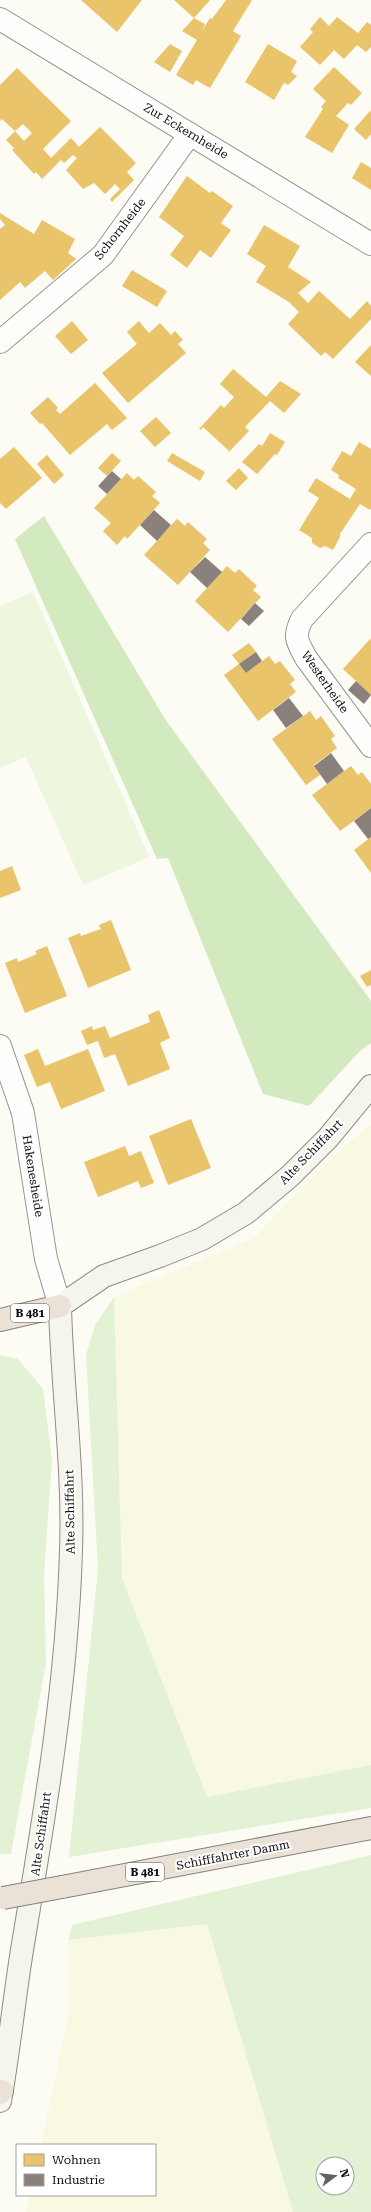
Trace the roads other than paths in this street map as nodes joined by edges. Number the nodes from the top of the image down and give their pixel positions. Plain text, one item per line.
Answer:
1 (0, 19) edge
2 (190, 134) junction
3 (371, 244) edge
4 (0, 342) edge
5 (371, 544) edge
6 (371, 746) edge
7 (0, 1046) edge
8 (371, 1086) edge
9 (60, 1306) junction
10 (0, 1320) edge
11 (371, 1828) edge
12 (1, 1897) edge
13 (1, 2095) edge

1 - 2 street, Zur Eckernheide
2 - 3 street, Zur Eckernheide
2 - 4 street, Schornheide
5 - 6 street, Westerheide
7 - 9 street, Hakenesheide
8 - 9 street, Alte Schiffahrt
9 - 10 highway, B 481
9 - 13 street, Alte Schiffahrt
11 - 12 highway, Schifffahrter Damm / B 481, bridge

